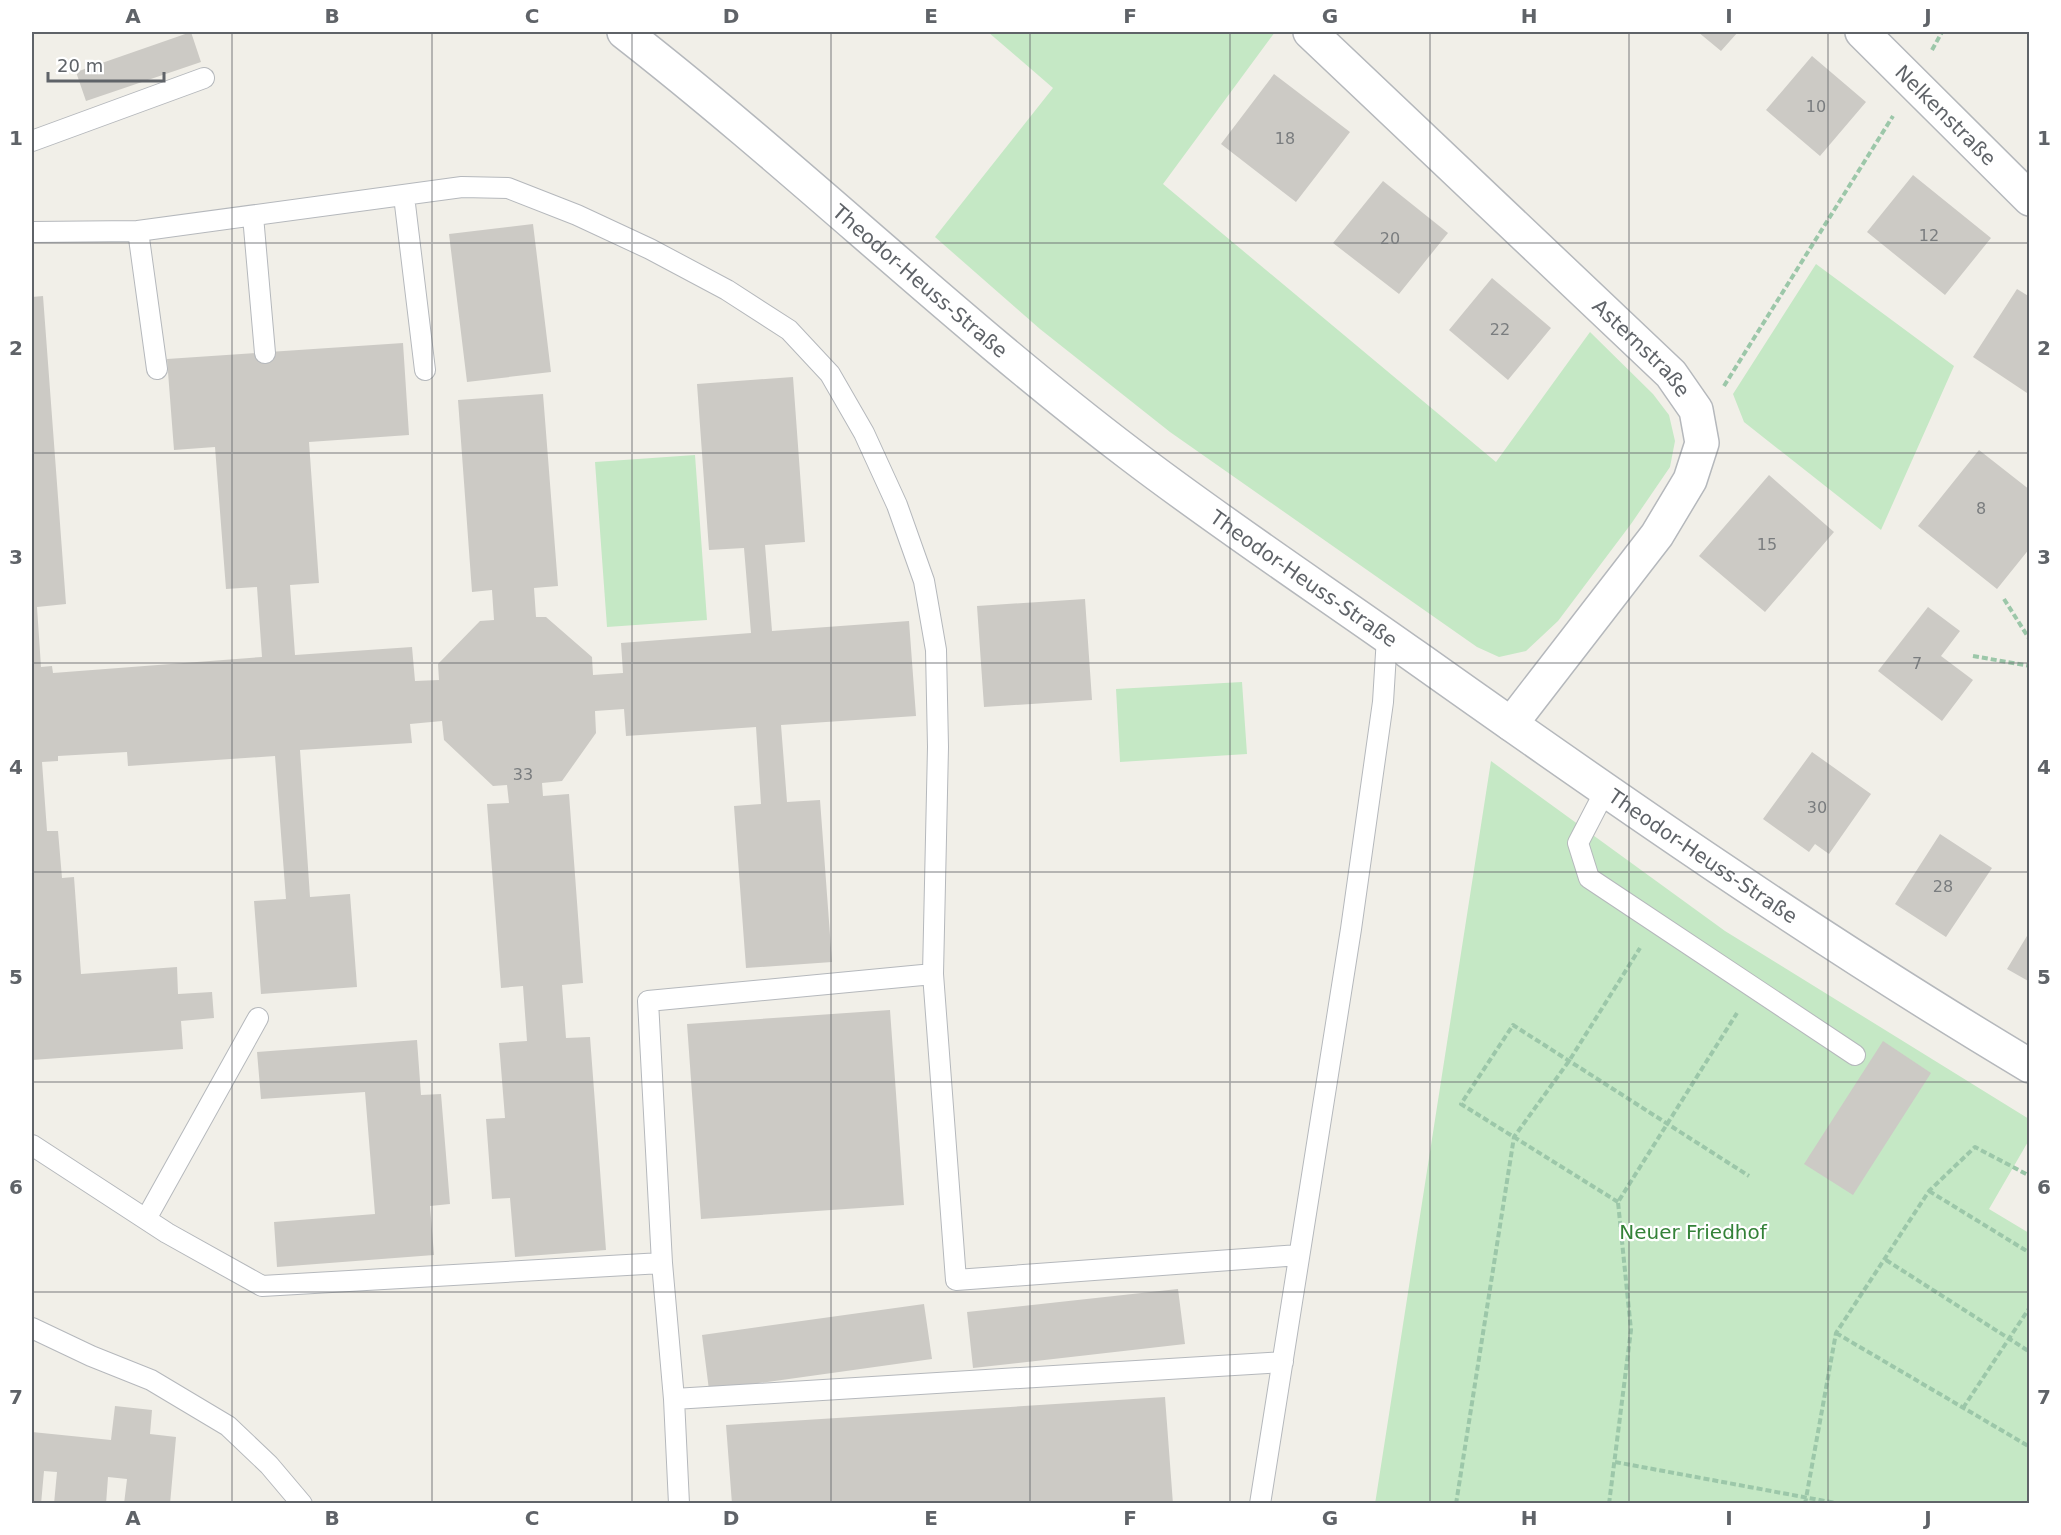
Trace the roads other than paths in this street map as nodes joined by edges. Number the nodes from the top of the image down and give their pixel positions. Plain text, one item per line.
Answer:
1 (624, 32) edge
2 (1310, 32) edge
3 (1862, 32) edge
4 (204, 78) dead end
5 (32, 141) edge
6 (404, 196) junction
7 (2030, 199) edge
8 (253, 216) junction
9 (138, 231) junction
10 (32, 232) edge
11 (265, 353) dead end
12 (157, 369) dead end
13 (425, 370) dead end
14 (1387, 637) junction
15 (1511, 724) junction
16 (1606, 789) junction
17 (933, 974) junction
18 (258, 1018) dead end
19 (1855, 1055) dead end
20 (2030, 1066) edge
21 (32, 1145) edge
22 (146, 1219) junction
23 (1299, 1255) junction
24 (662, 1263) junction
25 (32, 1328) edge
26 (1283, 1362) junction
27 (674, 1399) junction
28 (302, 1503) edge
29 (679, 1503) edge
30 (1260, 1503) edge

1 - 14 street, Theodor-Heuss-Straße
2 - 15 street, Asternstraße
3 - 7 street, Nelkenstraße
4 - 5 lane
6 - 8 lane
6 - 13 lane
6 - 17 lane
8 - 9 lane
8 - 11 lane
9 - 10 lane
9 - 12 lane
14 - 15 street, Theodor-Heuss-Straße
14 - 23 lane
15 - 16 street, Theodor-Heuss-Straße
16 - 19 lane
16 - 20 street, Theodor-Heuss-Straße
17 - 23 lane
17 - 24 lane
18 - 22 lane
21 - 22 lane
22 - 24 lane
23 - 26 lane
24 - 27 lane
25 - 28 lane
26 - 27 lane
26 - 30 lane
27 - 29 lane

